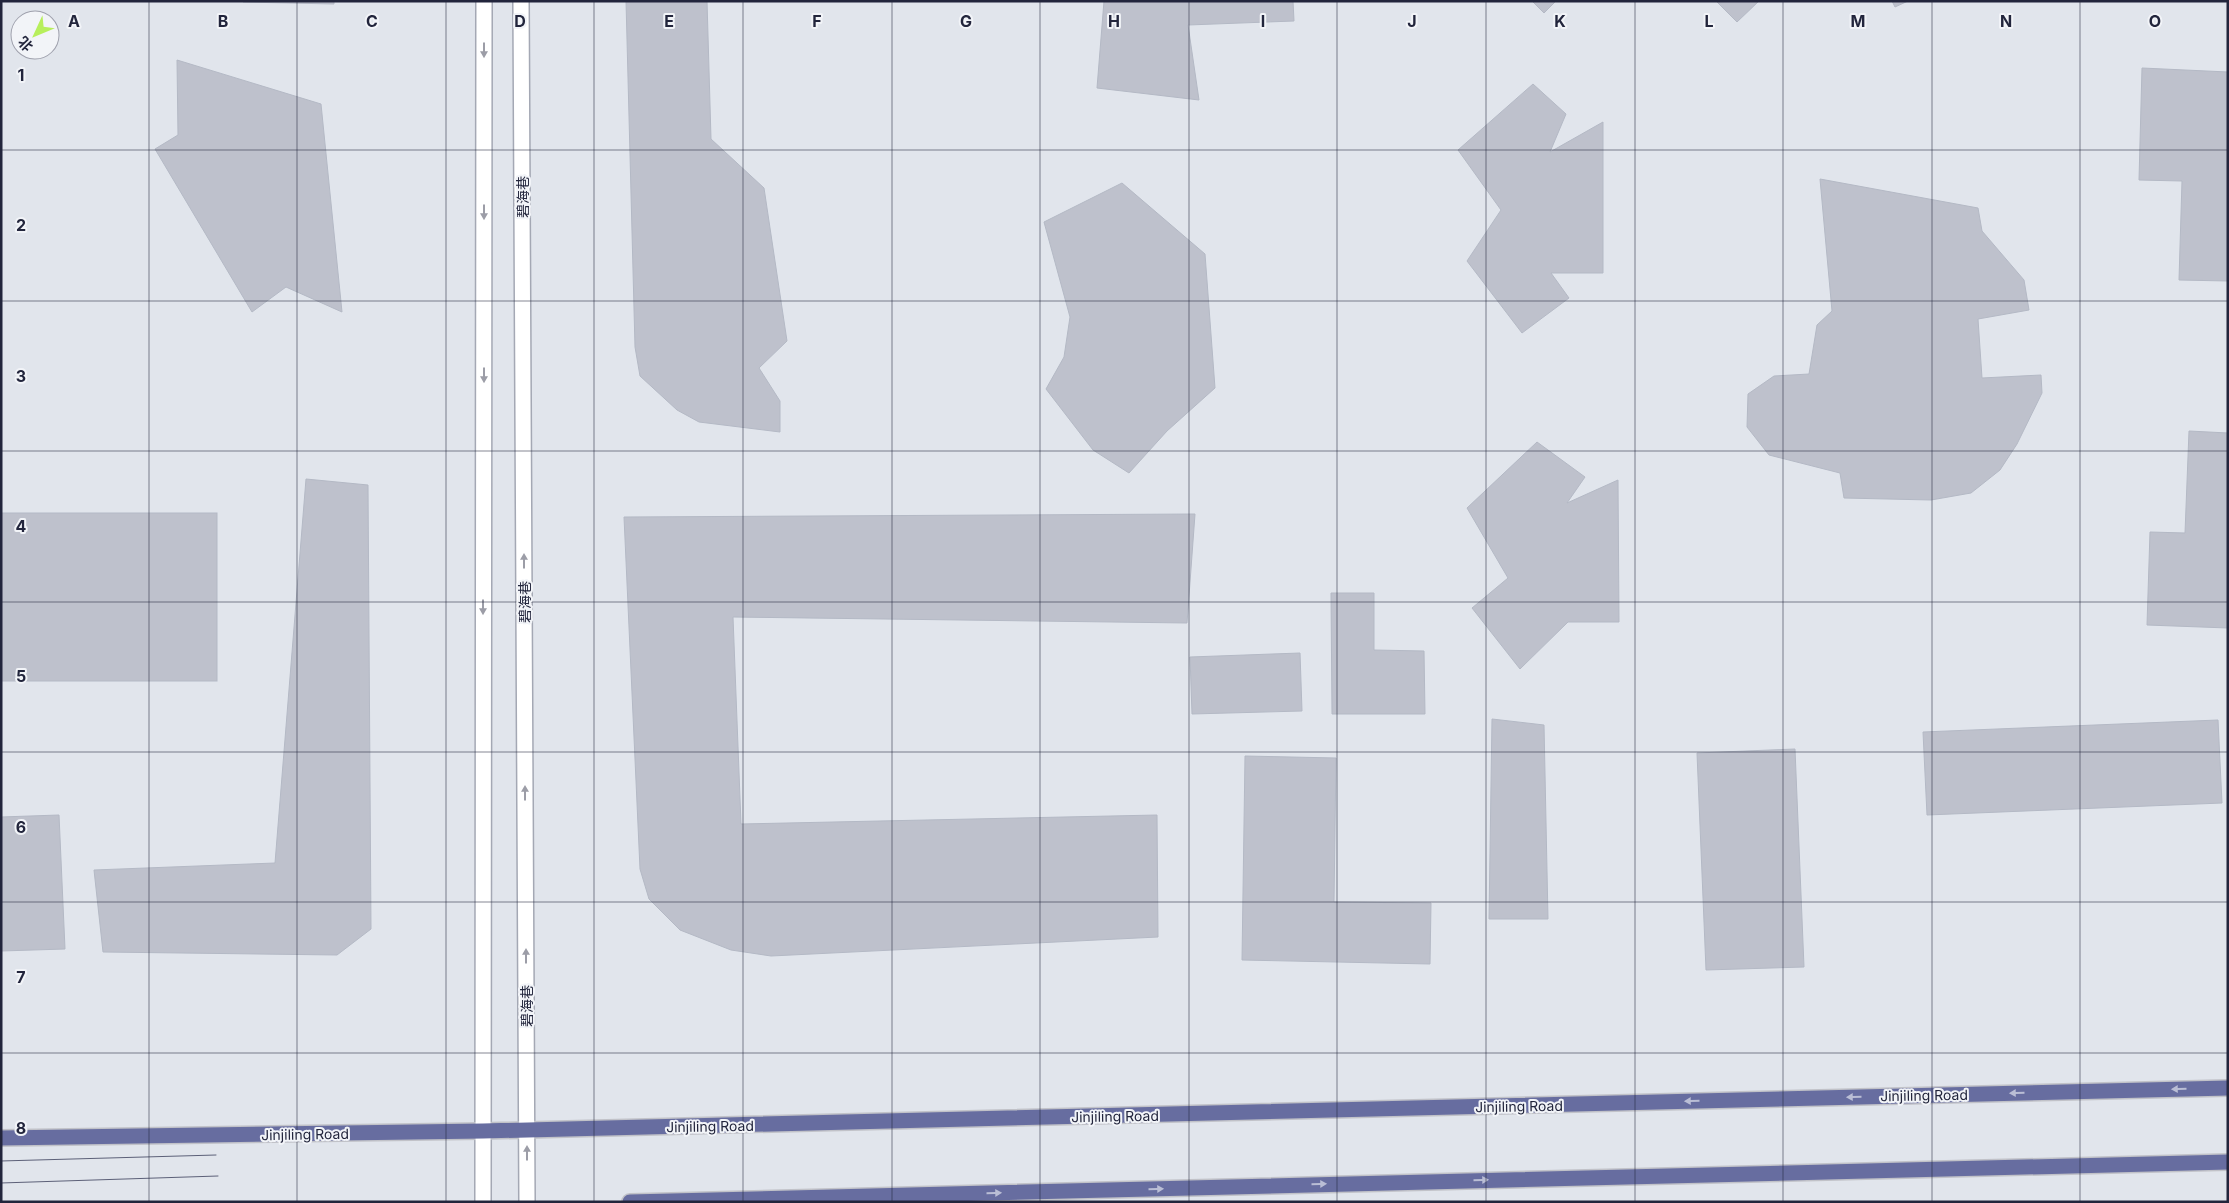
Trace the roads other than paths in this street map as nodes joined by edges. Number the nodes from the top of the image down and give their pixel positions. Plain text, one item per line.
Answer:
1 (484, 1) edge
2 (521, 1) edge
3 (2228, 1088) edge
4 (526, 1130) junction
5 (483, 1132) junction
6 (1, 1138) edge
7 (2228, 1162) edge
8 (483, 1202) edge
9 (527, 1202) edge
10 (630, 1202) edge

1 -> 5 street
4 -> 2 street, 碧海巷
3 -> 4 main road, Jinjiling Road
4 - 5 main road, Jinjiling Road
9 -> 4 street, 碧海巷
5 - 6 main road, Jinjiling Road
5 - 8 street
10 -> 7 main road

